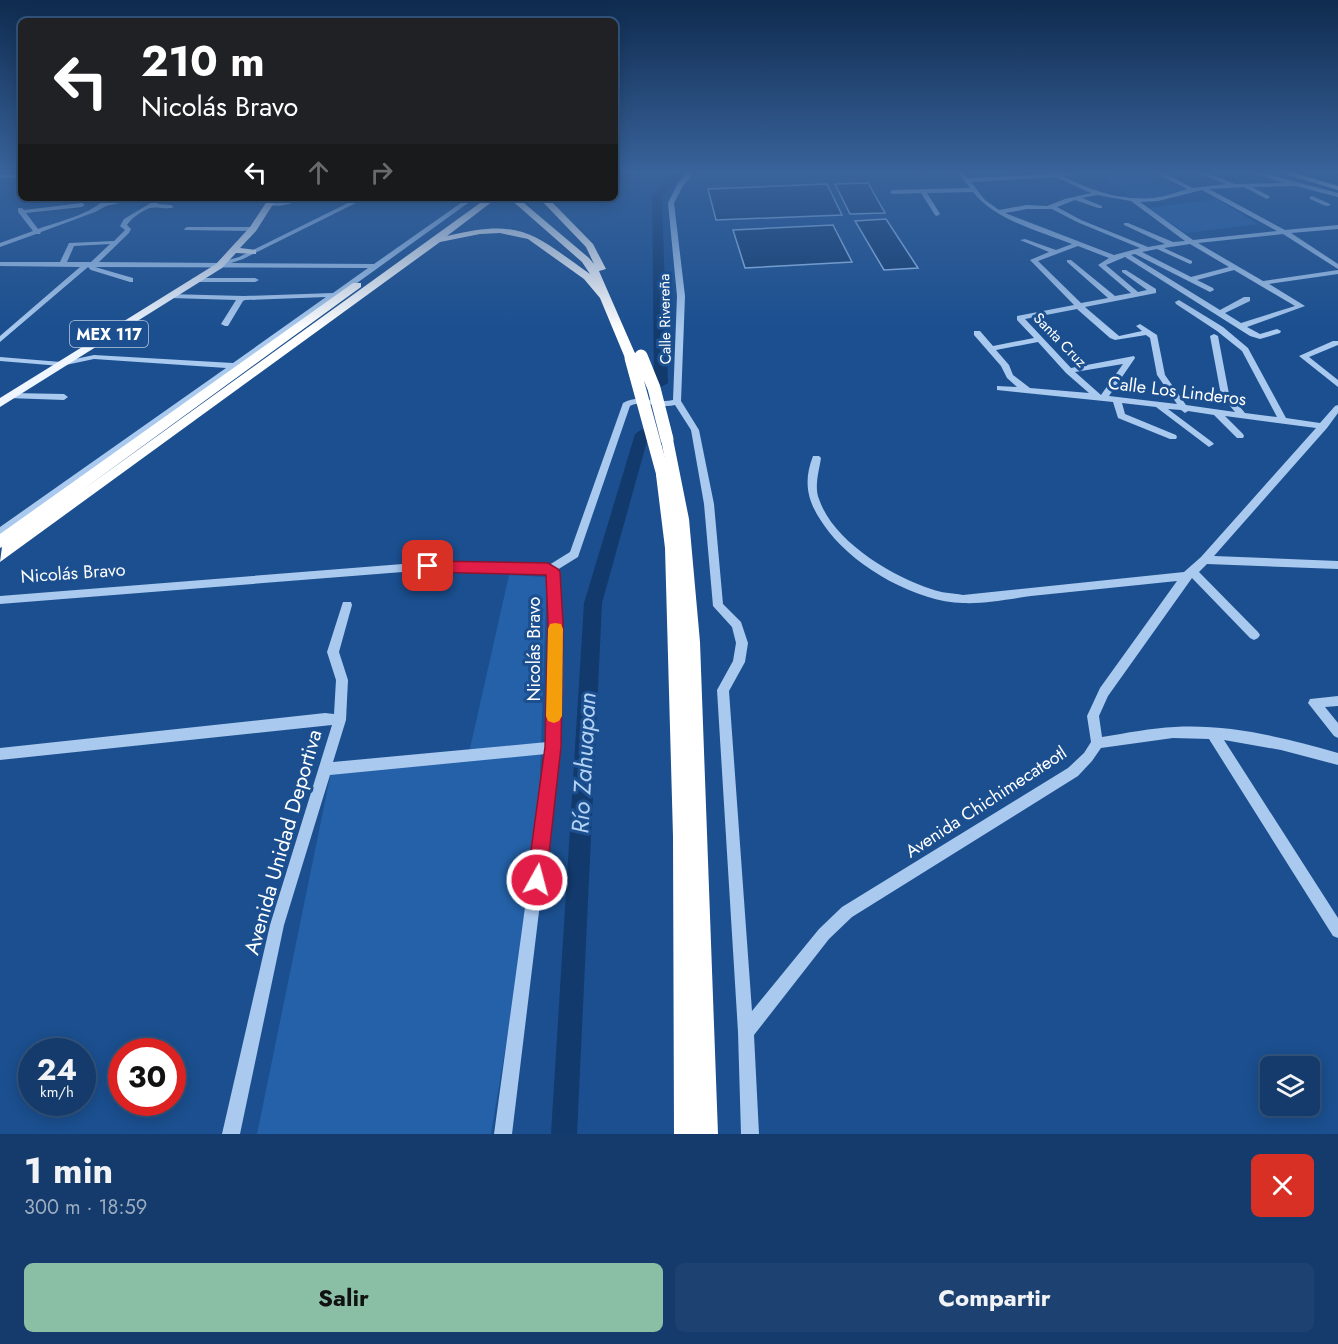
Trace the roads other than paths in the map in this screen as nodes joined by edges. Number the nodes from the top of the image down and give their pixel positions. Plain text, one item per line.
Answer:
1 (32, 225) edge
2 (57, 225) edge
3 (123, 225) edge
4 (256, 225) edge
5 (308, 225) edge
6 (434, 225) edge
7 (442, 225) edge
8 (457, 225) edge
9 (545, 225) edge
10 (553, 225) edge
11 (569, 225) edge
12 (673, 225) edge
13 (1030, 225) edge
14 (1089, 225) edge
15 (1128, 225) edge
16 (1167, 225) edge
17 (1271, 225) edge
18 (1338, 227) edge
19 (187, 229) dead end
20 (253, 229) junction
21 (38, 232) junction
22 (1286, 233) junction
23 (1023, 240) dead end
24 (112, 242) dead end
25 (1192, 243) junction
26 (1078, 244) junction
27 (1, 245) edge
28 (1174, 245) junction
29 (1157, 247) junction
30 (424, 249) junction
31 (1147, 249) junction
32 (235, 250) junction
33 (1053, 251) junction
34 (253, 252) junction
35 (1136, 252) junction
36 (1125, 254) junction
37 (1112, 257) junction
38 (1069, 261) dead end
39 (1190, 262) dead end
40 (0, 264) edge
41 (220, 265) junction
42 (62, 266) junction
43 (88, 266) junction
44 (376, 266) junction
45 (1236, 267) junction
46 (1338, 267) edge
47 (602, 270) junction
48 (1124, 271) dead end
49 (1338, 273) edge
50 (130, 280) dead end
51 (196, 280) junction
52 (255, 280) dead end
53 (1190, 280) junction
54 (1263, 283) junction
55 (1210, 290) dead end
56 (1136, 294) junction
57 (333, 295) junction
58 (171, 296) junction
59 (244, 298) junction
60 (607, 299) junction
61 (1114, 299) junction
62 (1247, 300) dead end
63 (1179, 302) dead end
64 (1079, 306) junction
65 (1222, 312) junction
66 (225, 324) dead end
67 (1140, 326) dead end
68 (1241, 326) junction
69 (1277, 331) dead end
70 (1149, 332) junction
71 (976, 333) dead end
72 (1214, 336) dead end
73 (1260, 337) junction
74 (1039, 339) junction
75 (0, 340) edge
76 (1336, 344) dead end
77 (992, 350) junction
78 (1245, 351) junction
79 (636, 357) junction
80 (0, 359) edge
81 (61, 364) junction
82 (236, 366) junction
83 (1069, 371) junction
84 (1338, 384) edge
85 (1000, 388) dead end
86 (1026, 389) junction
87 (10, 396) junction
88 (64, 397) dead end
89 (1101, 398) junction
90 (1117, 400) junction
91 (677, 401) junction
92 (0, 403) edge
93 (1157, 405) junction
94 (1338, 409) edge
95 (1185, 410) junction
96 (1218, 414) junction
97 (1243, 416) junction
98 (1284, 421) junction
99 (1324, 426) junction
100 (1240, 436) dead end
101 (1173, 437) dead end
102 (1209, 444) dead end
103 (816, 459) dead end
104 (0, 532) edge
105 (0, 542) edge
106 (0, 556) edge
107 (1205, 560) junction
108 (1338, 565) edge
109 (551, 569) junction
110 (1189, 574) junction
111 (0, 600) edge
112 (347, 605) dead end
113 (1254, 635) dead end
114 (1338, 701) edge
115 (340, 720) junction
116 (1338, 732) edge
117 (1213, 734) junction
118 (1097, 743) junction
119 (553, 747) junction
120 (0, 754) edge
121 (1338, 759) edge
122 (324, 769) junction
123 (1338, 931) edge
124 (746, 1032) junction
125 (231, 1134) edge
126 (503, 1134) edge
127 (686, 1134) edge
128 (706, 1134) edge
129 (750, 1134) edge

1 - 21 street
2 - 21 street
3 - 43 street
4 - 20 main road, MEX 117
5 - 34 street
6 - 44 street
7 - 105 highway
8 - 30 highway
9 - 60 highway
10 - 47 highway
11 - 47 highway
12 - 91 street, Calle Rivereña
13 - 26 street
14 - 31 street
15 - 28 street
16 - 25 street
17 - 22 street
18 - 22 street
19 - 20 street
20 - 32 main road, MEX 117
21 - 27 street
22 - 25 street
22 - 46 street
23 - 33 street
24 - 42 street
25 - 28 street
25 - 45 street
26 - 33 street
26 - 37 street
28 - 29 street
29 - 31 street
29 - 39 street
30 - 60 highway
30 - 106 highway
31 - 35 street
32 - 34 main road
32 - 41 main road, MEX 117
33 - 64 street
34 - 41 street
35 - 36 street
35 - 53 street
36 - 37 street
36 - 65 street
37 - 56 street
38 - 61 street
40 - 42 street
41 - 43 street
41 - 44 street
41 - 51 main road, MEX 117
42 - 43 street
43 - 50 street
43 - 75 street
44 - 57 street
45 - 53 street
45 - 54 street
47 - 79 highway
48 - 56 street
49 - 54 street
51 - 52 street
51 - 58 main road, MEX 117
53 - 55 street
54 - 68 street
56 - 61 street
57 - 59 street
57 - 82 street
58 - 59 street
58 - 81 main road, MEX 117
59 - 66 street
60 - 79 highway
61 - 64 street
62 - 65 street
63 - 78 street
64 - 70 street
64 - 74 street, Santa Cruz
65 - 68 street
67 - 70 street
68 - 73 street
69 - 73 street
70 - 95 street
71 - 77 street
72 - 97 street
73 - 78 street
74 - 77 street
74 - 83 street, Santa Cruz
76 - 84 street
77 - 86 street
78 - 98 street
79 - 127 highway, bridge
79 - 128 highway, bridge
80 - 81 street
81 - 82 street
81 - 87 main road, MEX 117
82 - 104 street
83 - 89 street, Santa Cruz
83 - 89 street
85 - 86 street, Calle Los Linderos
86 - 89 street, Calle Los Linderos
87 - 88 street
87 - 92 main road, MEX 117
89 - 90 street, Calle Los Linderos
90 - 93 street, Calle Los Linderos
90 - 101 street
91 - 109 street
91 - 124 street
93 - 95 street, Calle Los Linderos
93 - 102 street
94 - 99 street
95 - 96 street, Calle Los Linderos
96 - 97 street, Calle Los Linderos
96 - 100 street
97 - 98 street, Calle Los Linderos
98 - 99 street, Calle Los Linderos
99 - 107 street
103 - 110 street
107 - 108 street
107 - 110 street
109 - 111 street, Nicolás Bravo
109 - 119 street, Nicolás Bravo
110 - 113 street
110 - 118 street
112 - 115 street
114 - 116 street
115 - 120 street, Avenida Unidad Deportiva
115 - 122 street, Avenida Unidad Deportiva
117 - 118 street
117 - 121 street
117 - 123 street
118 - 124 street, Avenida Chichimecateotl
119 - 122 street
119 - 126 street, Nicolás Bravo
122 - 125 street, Avenida Unidad Deportiva
124 - 129 street

